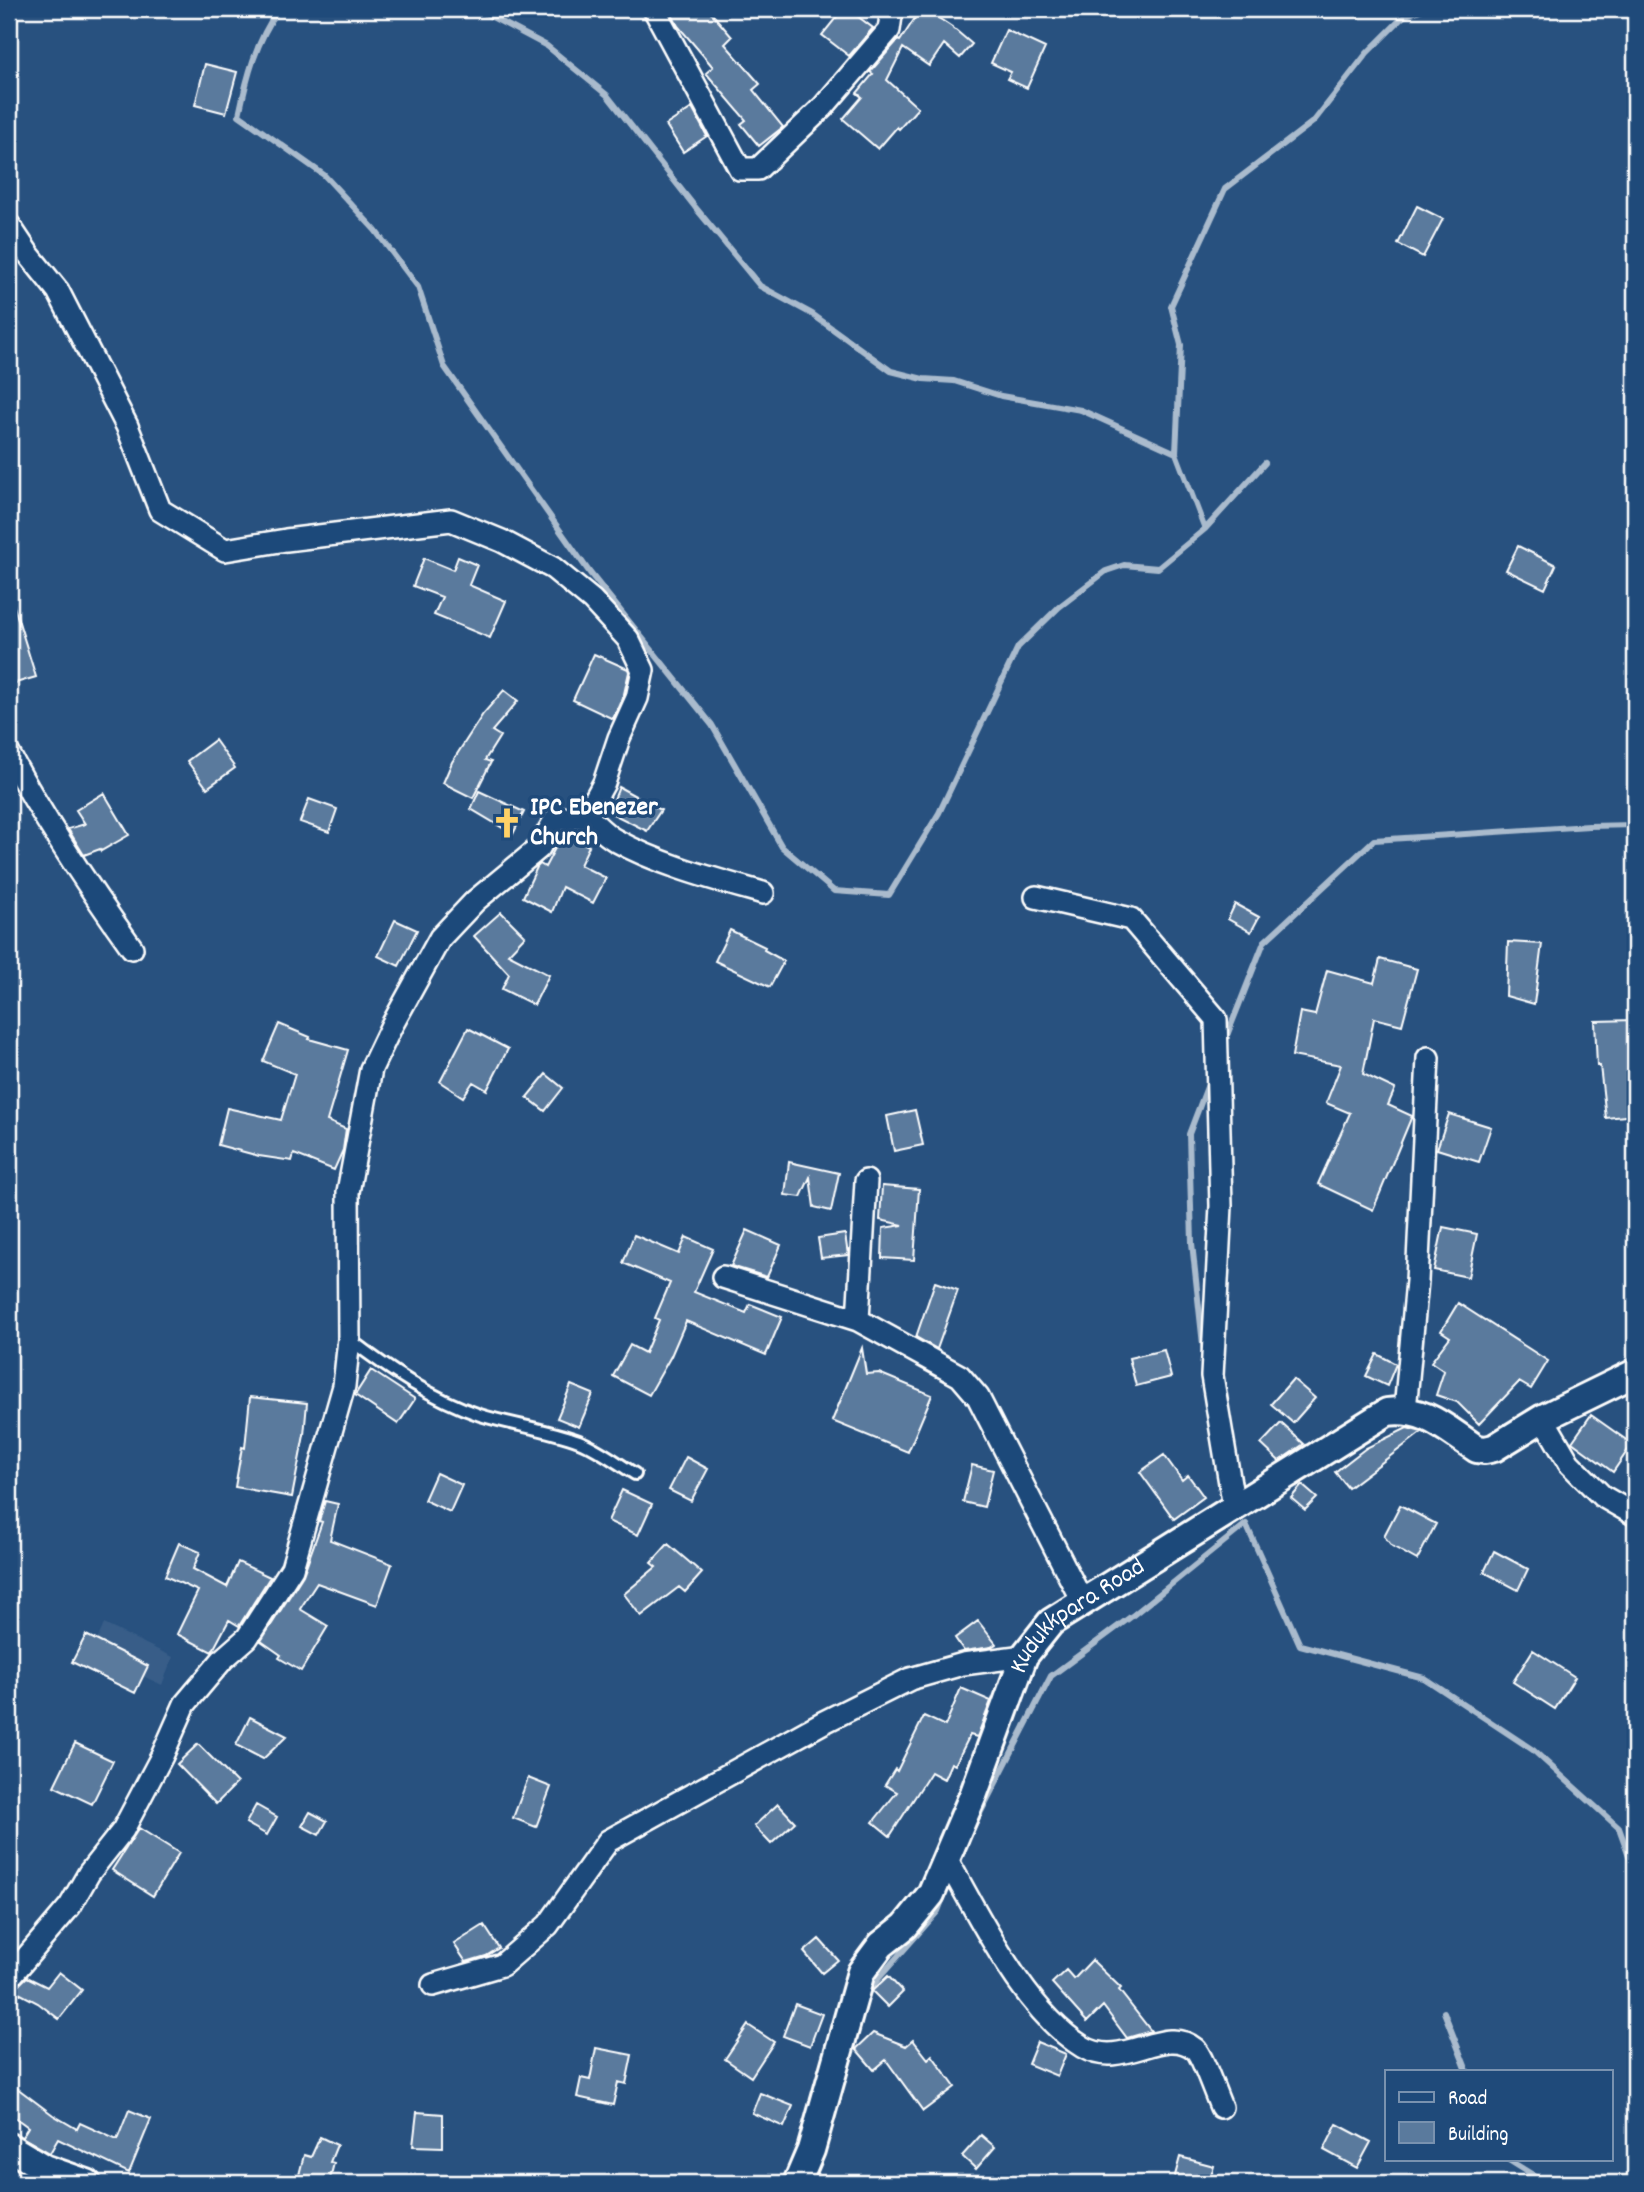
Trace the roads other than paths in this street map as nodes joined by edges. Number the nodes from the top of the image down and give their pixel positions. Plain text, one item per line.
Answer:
1 (653, 9) edge
2 (892, 9) edge
3 (9, 225) edge
4 (9, 754) edge
5 (586, 816) junction
6 (763, 893) dead end
7 (1036, 897) dead end
8 (132, 948) dead end
9 (1428, 1058) dead end
10 (866, 1181) dead end
11 (723, 1277) dead end
12 (858, 1320) junction
13 (349, 1339) junction
14 (1635, 1373) edge
15 (1405, 1409) junction
16 (1543, 1418) junction
17 (635, 1474) dead end
18 (1234, 1507) junction
19 (1635, 1515) edge
20 (1082, 1601) junction
21 (1024, 1656) junction
22 (947, 1860) junction
23 (9, 1979) edge
24 (433, 1985) dead end
25 (1221, 2107) dead end
26 (9, 2147) edge
27 (87, 2183) edge
28 (797, 2183) edge

1 - 2 street
3 - 5 street
4 - 8 street
5 - 6 street
5 - 13 street
7 - 18 street
9 - 15 street
10 - 12 street
11 - 12 street
12 - 20 street
13 - 17 lane
13 - 23 street
14 - 16 street
15 - 16 street
15 - 18 street, Kudukkpara Road
16 - 19 street
18 - 20 street, Kudukkpara Road
20 - 21 street, Kudukkpara Road
21 - 22 street, Kudukkpara Road
21 - 24 street
22 - 25 street
22 - 28 street, Kudukkpara Road
26 - 27 street

